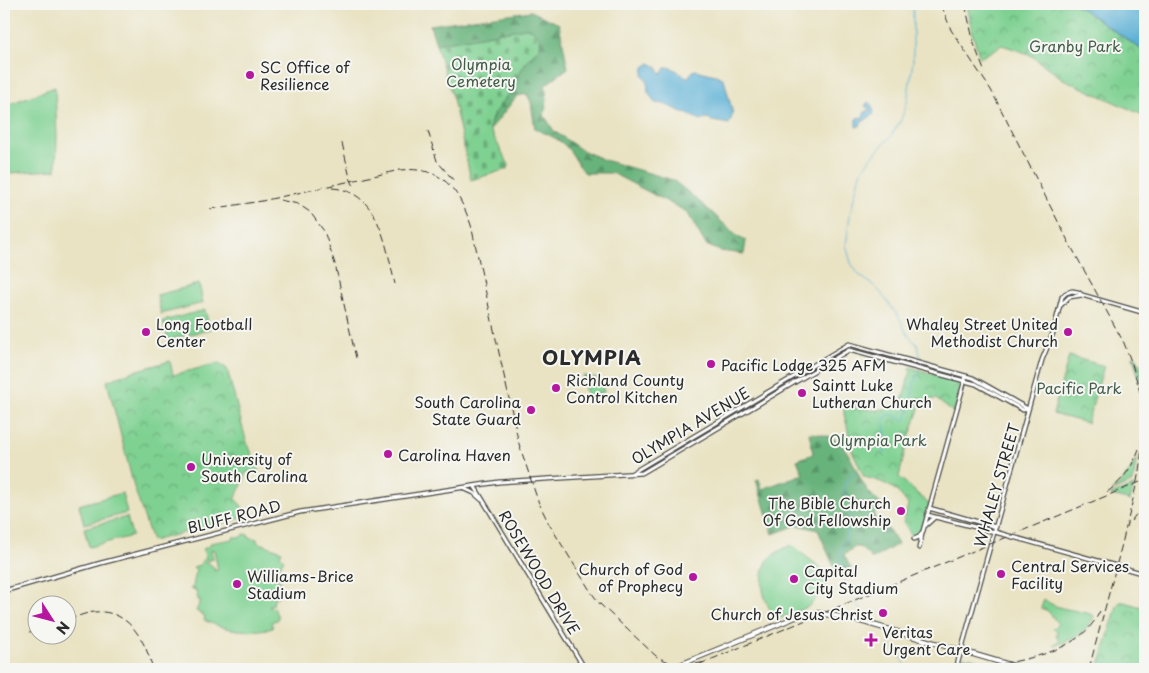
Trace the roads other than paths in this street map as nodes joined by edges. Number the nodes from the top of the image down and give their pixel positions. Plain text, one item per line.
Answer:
1 (1145, 312) edge
2 (966, 376) junction
3 (964, 381) junction
4 (1028, 409) junction
5 (630, 475) junction
6 (475, 486) junction
7 (459, 489) junction
8 (484, 502) junction
9 (929, 508) junction
10 (927, 514) junction
11 (936, 517) junction
12 (996, 527) junction
13 (923, 530) junction
14 (995, 532) junction
15 (914, 539) dead end
16 (919, 548) dead end
17 (1145, 574) edge
18 (4, 591) edge
19 (960, 651) junction
20 (585, 669) edge
21 (670, 669) edge
22 (956, 669) edge
23 (1024, 669) edge

1 - 4 main road, WHALEY STREET
2 - 3 main road
2 - 4 main road, OLYMPIA AVENUE
2 - 5 main road, OLYMPIA AVENUE
3 - 4 main road, OLYMPIA AVENUE
3 - 5 main road, OLYMPIA AVENUE
3 - 9 main road
4 - 12 main road, WHALEY STREET
5 - 6 main road, BLUFF ROAD
6 - 7 main road, BLUFF ROAD
6 - 8 main road, ROSEWOOD DRIVE
7 - 8 main road
7 - 18 main road, BLUFF ROAD
8 - 20 main road, ROSEWOOD DRIVE
9 - 10 main road
9 - 12 main road
10 - 11 main road
10 - 13 main road
11 - 13 main road
11 - 14 main road
12 - 14 main road, WHALEY STREET
13 - 15 main road
13 - 16 main road
14 - 17 main road
14 - 19 main road, WHALEY STREET
19 - 21 main road
19 - 22 main road, WHALEY STREET
19 - 23 main road

